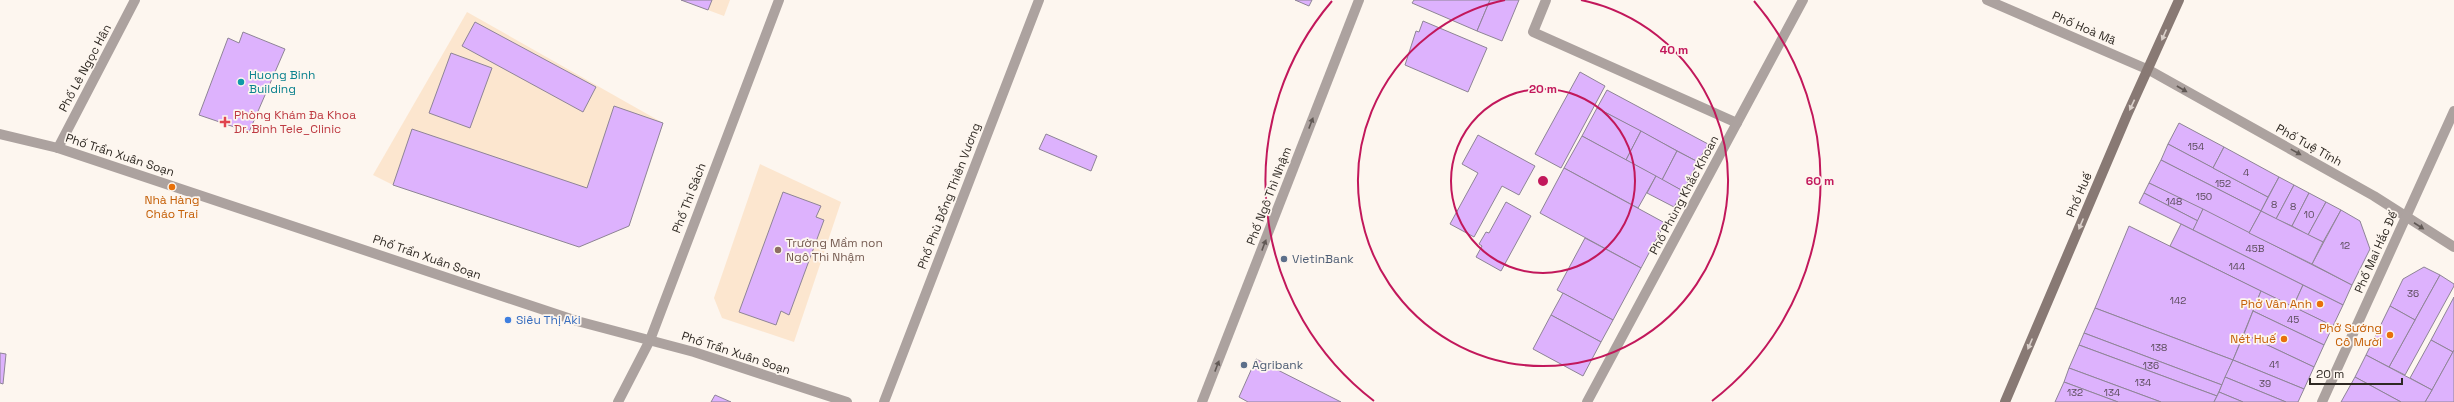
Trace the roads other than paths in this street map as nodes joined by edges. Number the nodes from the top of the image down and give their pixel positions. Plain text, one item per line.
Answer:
1 (135, 0) edge
2 (779, 0) edge
3 (1039, 0) edge
4 (1359, 0) edge
5 (1546, 0) edge
6 (1803, 0) edge
7 (1987, 0) edge
8 (2179, 0) edge
9 (2148, 70) junction
10 (2454, 112) edge
11 (1737, 123) junction
12 (0, 134) edge
13 (58, 148) junction
14 (2406, 217) junction
15 (2454, 248) edge
16 (650, 340) junction
17 (618, 402) edge
18 (846, 402) edge
19 (884, 402) edge
20 (1202, 402) edge
21 (1587, 402) edge
22 (2006, 402) edge
23 (2322, 402) edge

1 - 13 street, Phố Lê Ngọc Hân
2 - 16 street, Phố Thi Sách
3 - 19 street, Phố Phù Đổng Thiên Vương
20 -> 4 street, Phố Ngô Thì Nhậm
5 - 11 street
6 - 11 street, Phố Phùng Khắc Khoan
7 - 9 street, Phố Hoà Mã
8 -> 9 main road, Phố Huế
9 -> 14 street, Phố Tuệ Tĩnh
9 -> 22 main road, Phố Huế
10 - 14 street, Phố Mai Hắc Đế
11 - 21 street, Phố Phùng Khắc Khoan
12 - 13 street, Phố Trần Xuân Soạn
13 - 16 street, Phố Trần Xuân Soạn
14 -> 15 street, Phố Tuệ Tĩnh
14 - 23 street, Phố Mai Hắc Đế
16 - 17 street, Phố Thi Sách
16 - 18 street, Phố Trần Xuân Soạn

